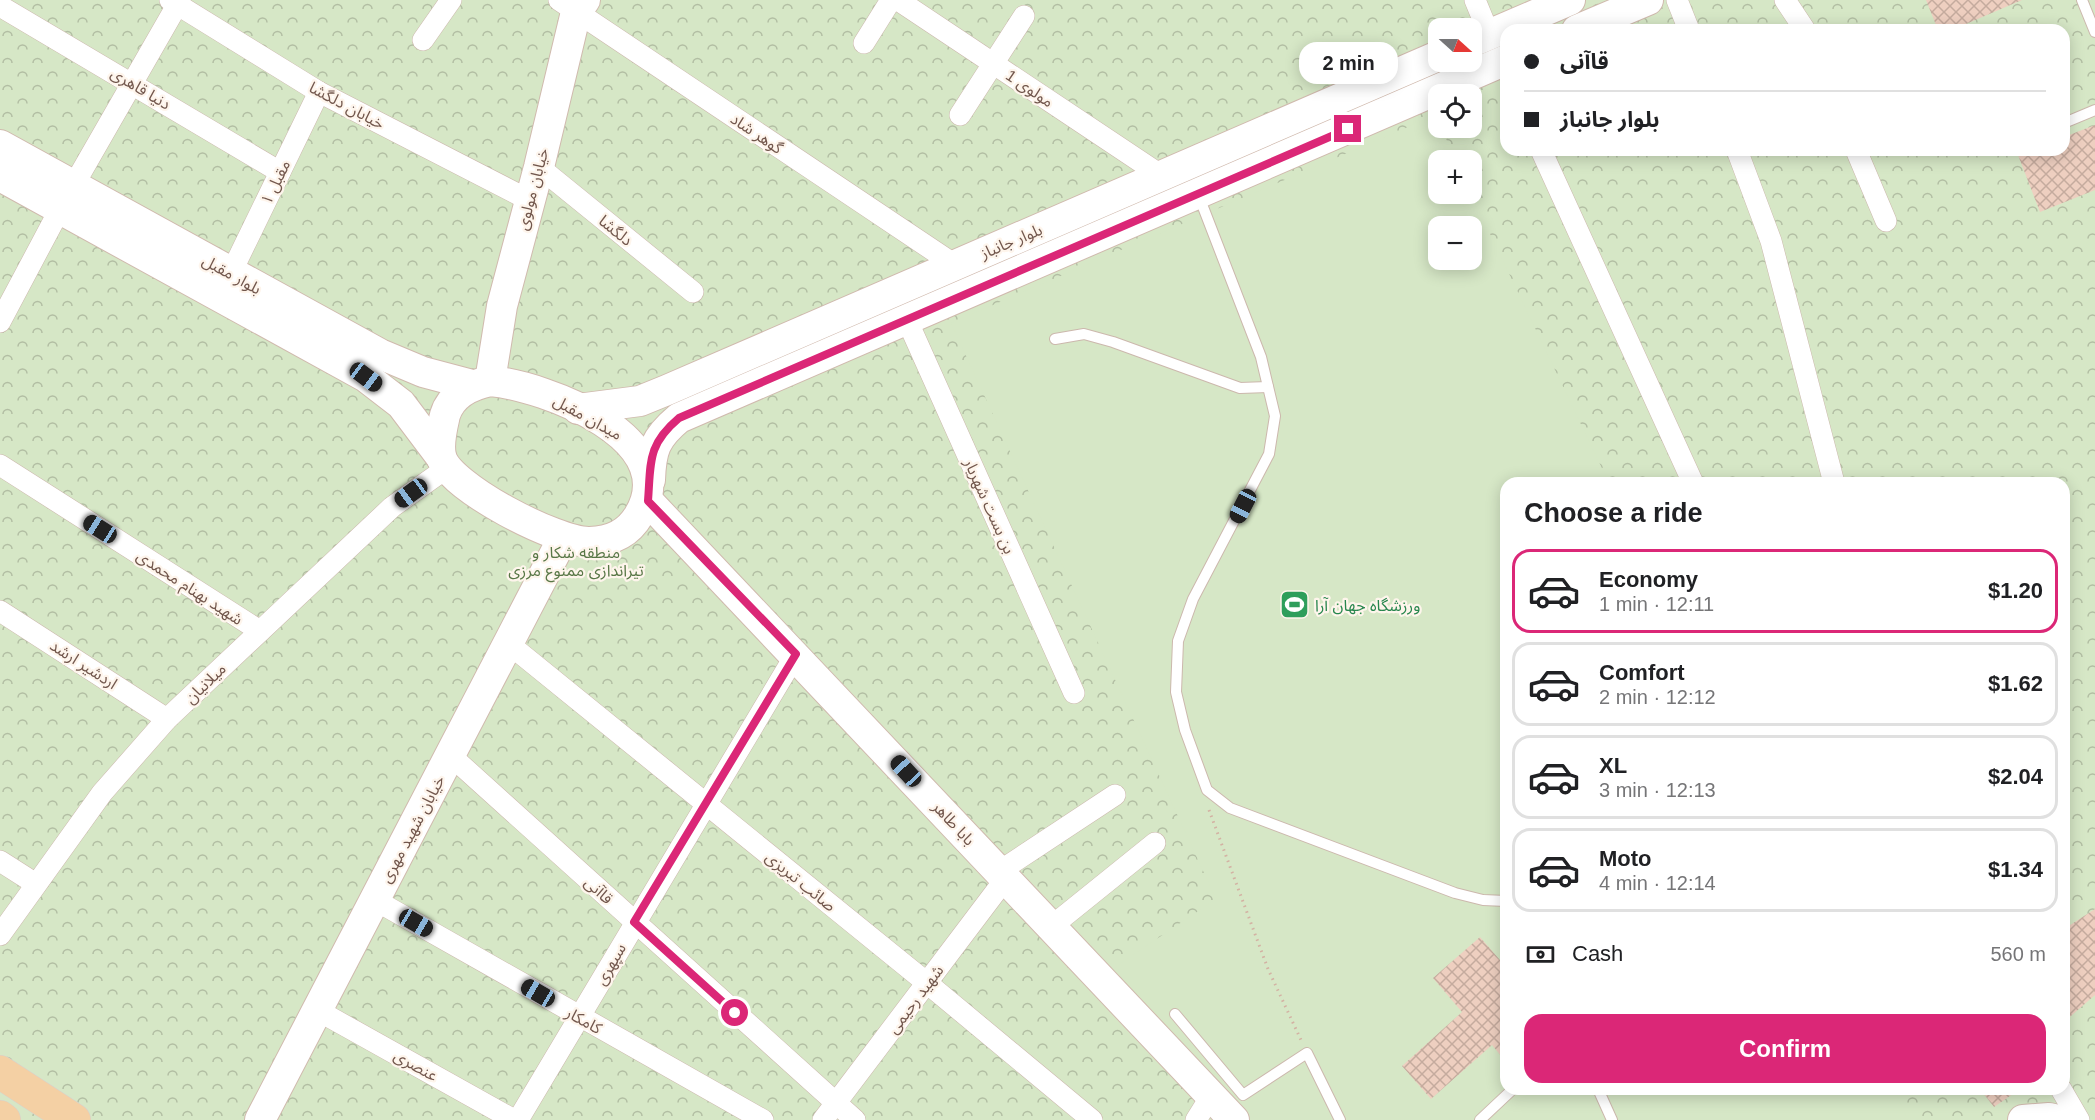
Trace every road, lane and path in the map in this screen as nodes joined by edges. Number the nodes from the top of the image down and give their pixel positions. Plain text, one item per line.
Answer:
1 (451, 0) edge
2 (891, 0) edge
3 (898, 0) edge
4 (1474, 0) edge
5 (1570, 0) edge
6 (1648, 0) edge
7 (1677, 0) edge
8 (1785, 0) edge
9 (2082, 0) edge
10 (176, 1) edge
11 (573, 4) edge
12 (0, 6) edge
13 (1024, 16) dead end
14 (1477, 18) edge
15 (1513, 24) edge
16 (1591, 24) edge
17 (1687, 24) edge
18 (1802, 24) edge
19 (1500, 30) edge
20 (2095, 32) edge
21 (1482, 37) edge
22 (423, 40) dead end
23 (1482, 40) edge
24 (864, 43) dead end
25 (1428, 60) edge
26 (1500, 60) edge
27 (993, 63) junction
28 (1500, 67) edge
29 (133, 83) junction
30 (319, 92) junction
31 (2095, 110) edge
32 (960, 115) dead end
33 (2070, 120) edge
34 (0, 145) edge
35 (1544, 156) edge
36 (1739, 156) edge
37 (1859, 156) edge
38 (539, 167) junction
39 (280, 172) junction
40 (0, 176) edge
41 (1162, 176) junction
42 (1198, 194) junction
43 (67, 197) junction
44 (529, 200) junction
45 (1886, 221) dead end
46 (956, 265) junction
47 (231, 273) junction
48 (693, 292) dead end
49 (907, 320) junction
50 (0, 322) edge
51 (1055, 339) dead end
52 (481, 383) junction
53 (1268, 387) junction
54 (578, 409) junction
55 (444, 462) junction
56 (0, 465) edge
57 (1690, 477) edge
58 (1832, 477) edge
59 (649, 490) junction
60 (562, 538) junction
61 (0, 611) edge
62 (260, 631) junction
63 (509, 644) junction
64 (796, 654) junction
65 (1074, 693) dead end
66 (167, 719) junction
67 (450, 755) junction
68 (1207, 790) junction
69 (1115, 795) dead end
70 (706, 803) junction
71 (1155, 843) dead end
72 (0, 861) edge
73 (1003, 875) junction
74 (36, 884) junction
75 (375, 900) junction
76 (1500, 901) edge
77 (634, 922) junction
78 (1052, 926) junction
79 (0, 935) edge
80 (927, 983) junction
81 (317, 1010) junction
82 (1175, 1014) dead end
83 (579, 1017) junction
84 (1307, 1053) junction
85 (0, 1072) edge
86 (1507, 1095) edge
87 (1601, 1095) edge
88 (2064, 1095) edge
89 (1204, 1108) edge
90 (830, 1112) edge
91 (0, 1118) edge
92 (4, 1120) edge
93 (74, 1120) edge
94 (260, 1120) edge
95 (516, 1120) edge
96 (763, 1120) edge
97 (855, 1120) edge
98 (1092, 1120) edge
99 (1234, 1120) edge
100 (1340, 1120) edge
101 (1480, 1120) edge
102 (1612, 1120) edge
103 (2023, 1120) edge
104 (2058, 1120) edge
105 (2079, 1120) edge

1 - 22 street
2 - 24 street
3 - 27 street, مولوی 1
4 - 14 street
5 - 15 main road
6 - 16 main road
7 - 17 street
8 - 18 street
9 - 20 lane
10 - 29 street
10 - 30 street, خیابان دلگشا
11 - 38 main road, خیابان مولوی
11 - 46 street, گوهر شاد
12 - 29 street, دنیا قاهری
13 - 27 street
19 - 21 main road
23 - 26 main road
25 - 41 main road, بلوار جانباز
27 - 32 street
27 - 41 street, مولوی 1
28 - 42 main road, بلوار جانباز
29 - 39 street, دنیا قاهری
29 - 43 street
30 - 39 street, مقبل ۱
30 - 44 street, خیابان دلگشا
31 - 33 lane
34 - 43 main road, بلوار مقبل
35 - 57 street
36 - 58 street
37 - 45 street
38 - 44 main road, خیابان مولوی
38 - 48 street, دلگشا
39 - 47 street, مقبل ۱
40 - 43 main road, بلوار مقبل
41 - 46 main road, بلوار جانباز
42 - 49 main road, بلوار جانباز
42 - 53 lane
43 - 47 main road, بلوار مقبل
43 - 50 street
43 - 55 main road, بلوار مقبل
44 - 52 main road, خیابان مولوی
46 - 54 main road, بلوار جانباز
47 - 52 main road, بلوار مقبل
49 - 59 main road, بلوار جانباز
49 - 65 street, بن بست شهریار
51 - 53 lane
52 - 54 main road, میدان مقبل
52 - 55 main road
53 - 68 lane
54 - 59 main road, میدان مقبل
55 - 60 main road
55 - 62 street, میلانیان
56 - 62 street, شهید بهنام محمدی
59 - 60 main road
59 - 64 main road, بابا طاهر
60 - 63 main road, خیابان شهید مهری
61 - 66 street, اردشیر ارشد
62 - 66 street, میلانیان
63 - 67 main road, خیابان شهید مهری
63 - 70 street, صائب تبریزی
64 - 70 street, سپهری
64 - 73 main road, بابا طاهر
66 - 74 street, میلانیان
67 - 75 main road, خیابان شهید مهری
67 - 77 street, قاآنی
68 - 76 lane
68 - 84 path
69 - 73 street, شهید رحیمی
70 - 77 street, سپهری
70 - 80 street, صائب تبریزی
71 - 78 street
72 - 74 street
73 - 78 main road, بابا طاهر
73 - 80 street, شهید رحیمی
74 - 79 street, میلانیان
75 - 81 main road, خیابان شهید مهری
75 - 83 street, کامکار
77 - 83 street, سپهری
77 - 90 street, قاآنی
78 - 89 main road, بابا طاهر
80 - 90 street, شهید رحیمی
80 - 98 street, صائب تبریزی
81 - 94 main road, خیابان شهید مهری
81 - 95 street, عنصری
82 - 84 lane
83 - 95 street, سپهری
83 - 96 street, کامکار
84 - 100 lane
85 - 93 main road
86 - 101 lane
87 - 102 lane
88 - 105 street
89 - 99 main road, بابا طاهر
90 - 97 street, قاآنی
91 - 92 main road
103 - 104 main road

